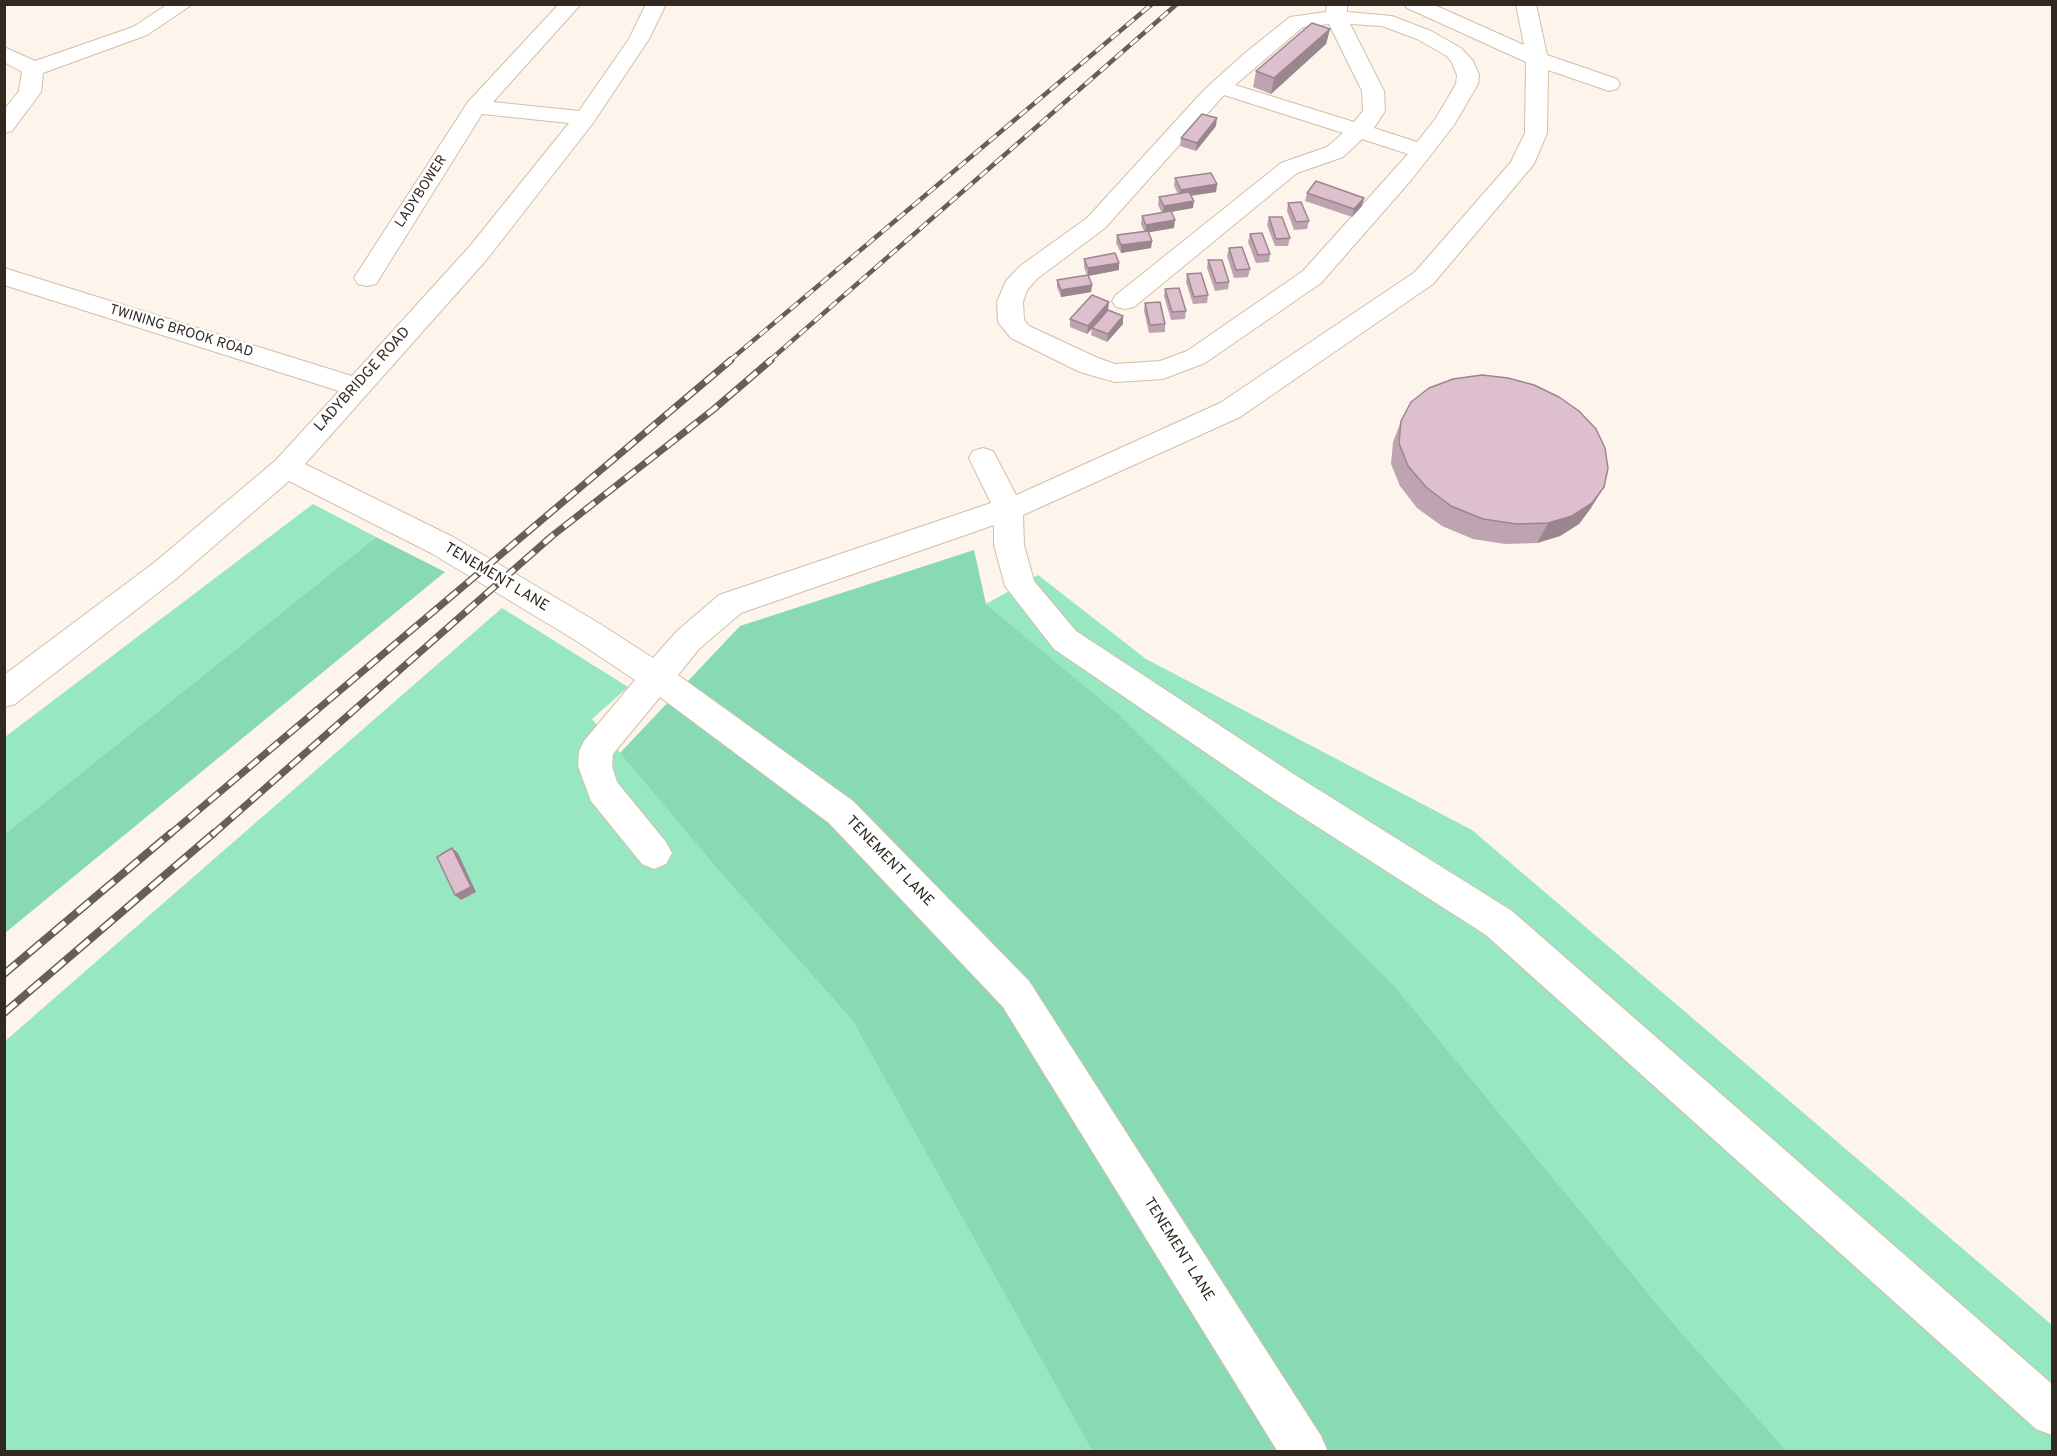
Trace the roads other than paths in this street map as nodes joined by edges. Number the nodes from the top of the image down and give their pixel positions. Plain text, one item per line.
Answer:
1 (183, 4) edge
2 (570, 4) edge
3 (656, 4) edge
4 (1414, 4) edge
5 (1526, 4) edge
6 (1336, 11) edge
7 (4, 53) edge
8 (1537, 59) junction
9 (33, 69) junction
10 (1609, 84) dead end
11 (1220, 87) junction
12 (476, 107) junction
13 (585, 118) junction
14 (4, 126) edge
15 (1360, 131) junction
16 (1422, 151) junction
17 (4, 276) edge
18 (367, 278) dead end
19 (1125, 301) dead end
20 (357, 387) junction
21 (983, 458) dead end
22 (285, 466) junction
23 (1008, 509) junction
24 (13, 678) edge
25 (655, 678) junction
26 (654, 854) dead end
27 (2052, 1413) edge
28 (1305, 1452) edge

1 - 9 street
2 - 12 street, LADYBOWER
3 - 13 street, LADYBRIDGE ROAD
4 - 8 street
5 - 8 street
6 - 11 street
6 - 15 street
6 - 16 street
7 - 9 street
8 - 10 street
8 - 23 street
9 - 14 street
11 - 15 street
11 - 16 street
12 - 13 street
12 - 18 street, LADYBOWER
13 - 20 street, LADYBRIDGE ROAD
15 - 16 street
15 - 19 street
17 - 20 street, TWINING BROOK ROAD
20 - 22 street, LADYBRIDGE ROAD
21 - 23 street
22 - 24 street, LADYBRIDGE ROAD
22 - 25 street, TENEMENT LANE
23 - 25 street
23 - 27 street
25 - 26 street
25 - 28 street, TENEMENT LANE

